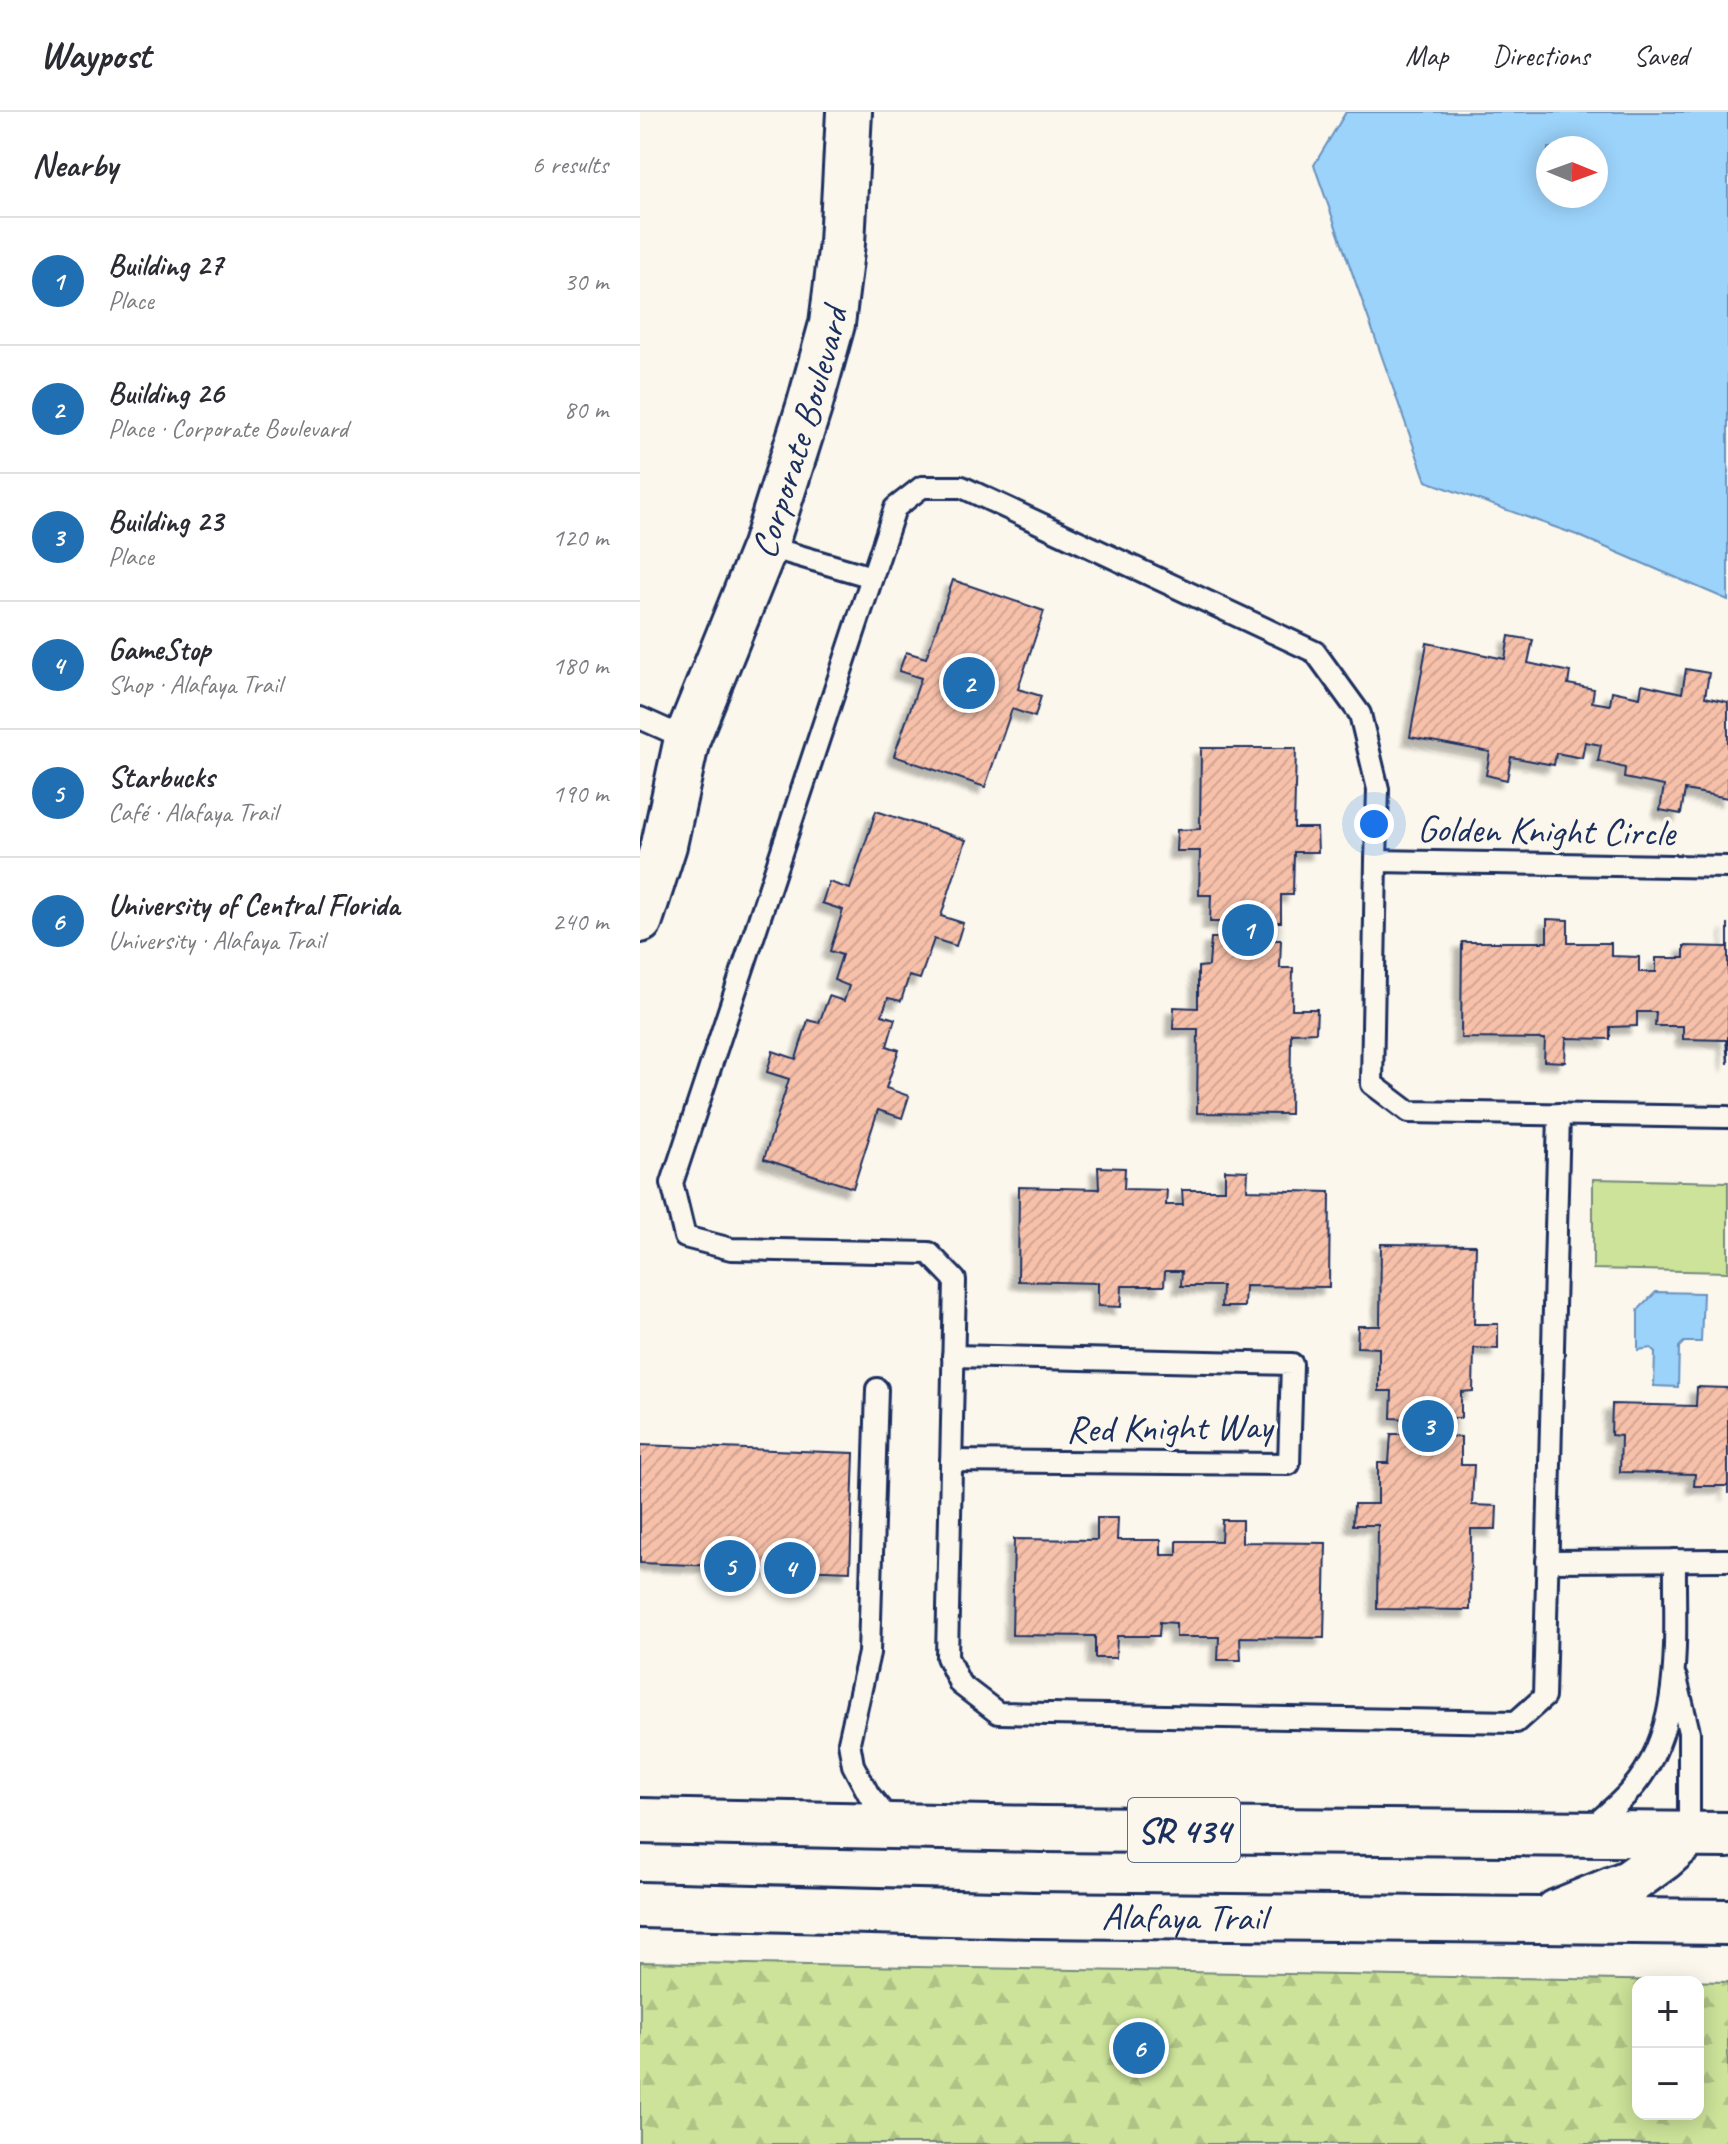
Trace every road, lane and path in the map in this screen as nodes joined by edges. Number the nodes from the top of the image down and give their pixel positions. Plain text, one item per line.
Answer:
1 (849, 112) edge
2 (765, 546) junction
3 (872, 577) junction
4 (640, 718) edge
5 (687, 739) junction
6 (640, 802) edge
7 (1376, 861) junction
8 (1728, 867) edge
9 (640, 920) edge
10 (1559, 1114) junction
11 (1728, 1117) edge
12 (953, 1356) junction
13 (877, 1389) dead end
14 (951, 1461) junction
15 (1675, 1560) junction
16 (1728, 1560) edge
17 (1547, 1561) junction
18 (1673, 1666) junction
19 (640, 1821) edge
20 (895, 1827) junction
21 (1584, 1834) junction
22 (1708, 1835) edge
23 (640, 1905) edge
24 (1540, 1919) junction
25 (1728, 1922) edge

1 - 2 main road, Corporate Boulevard
2 - 3 lane
2 - 5 main road, Corporate Boulevard
3 - 7 lane
3 - 12 lane
4 - 5 lane
5 - 6 main road, Corporate Boulevard
5 - 9 main road, Corporate Boulevard
7 - 8 lane, Golden Knight Circle
7 - 10 lane, Golden Knight Circle
10 - 11 lane, Golden Knight Circle
10 - 17 lane
12 - 14 lane
12 - 14 lane, Red Knight Way
13 - 20 lane
14 - 17 lane
15 - 16 lane
15 - 17 lane
15 - 18 lane
18 - 21 lane
18 - 22 lane
19 - 20 main road, SR 434
20 - 21 main road, SR 434
21 - 22 main road, SR 434
22 - 24 main road
23 - 24 main road, Alafaya Trail / SR 434
24 - 25 main road, Alafaya Trail / SR 434

